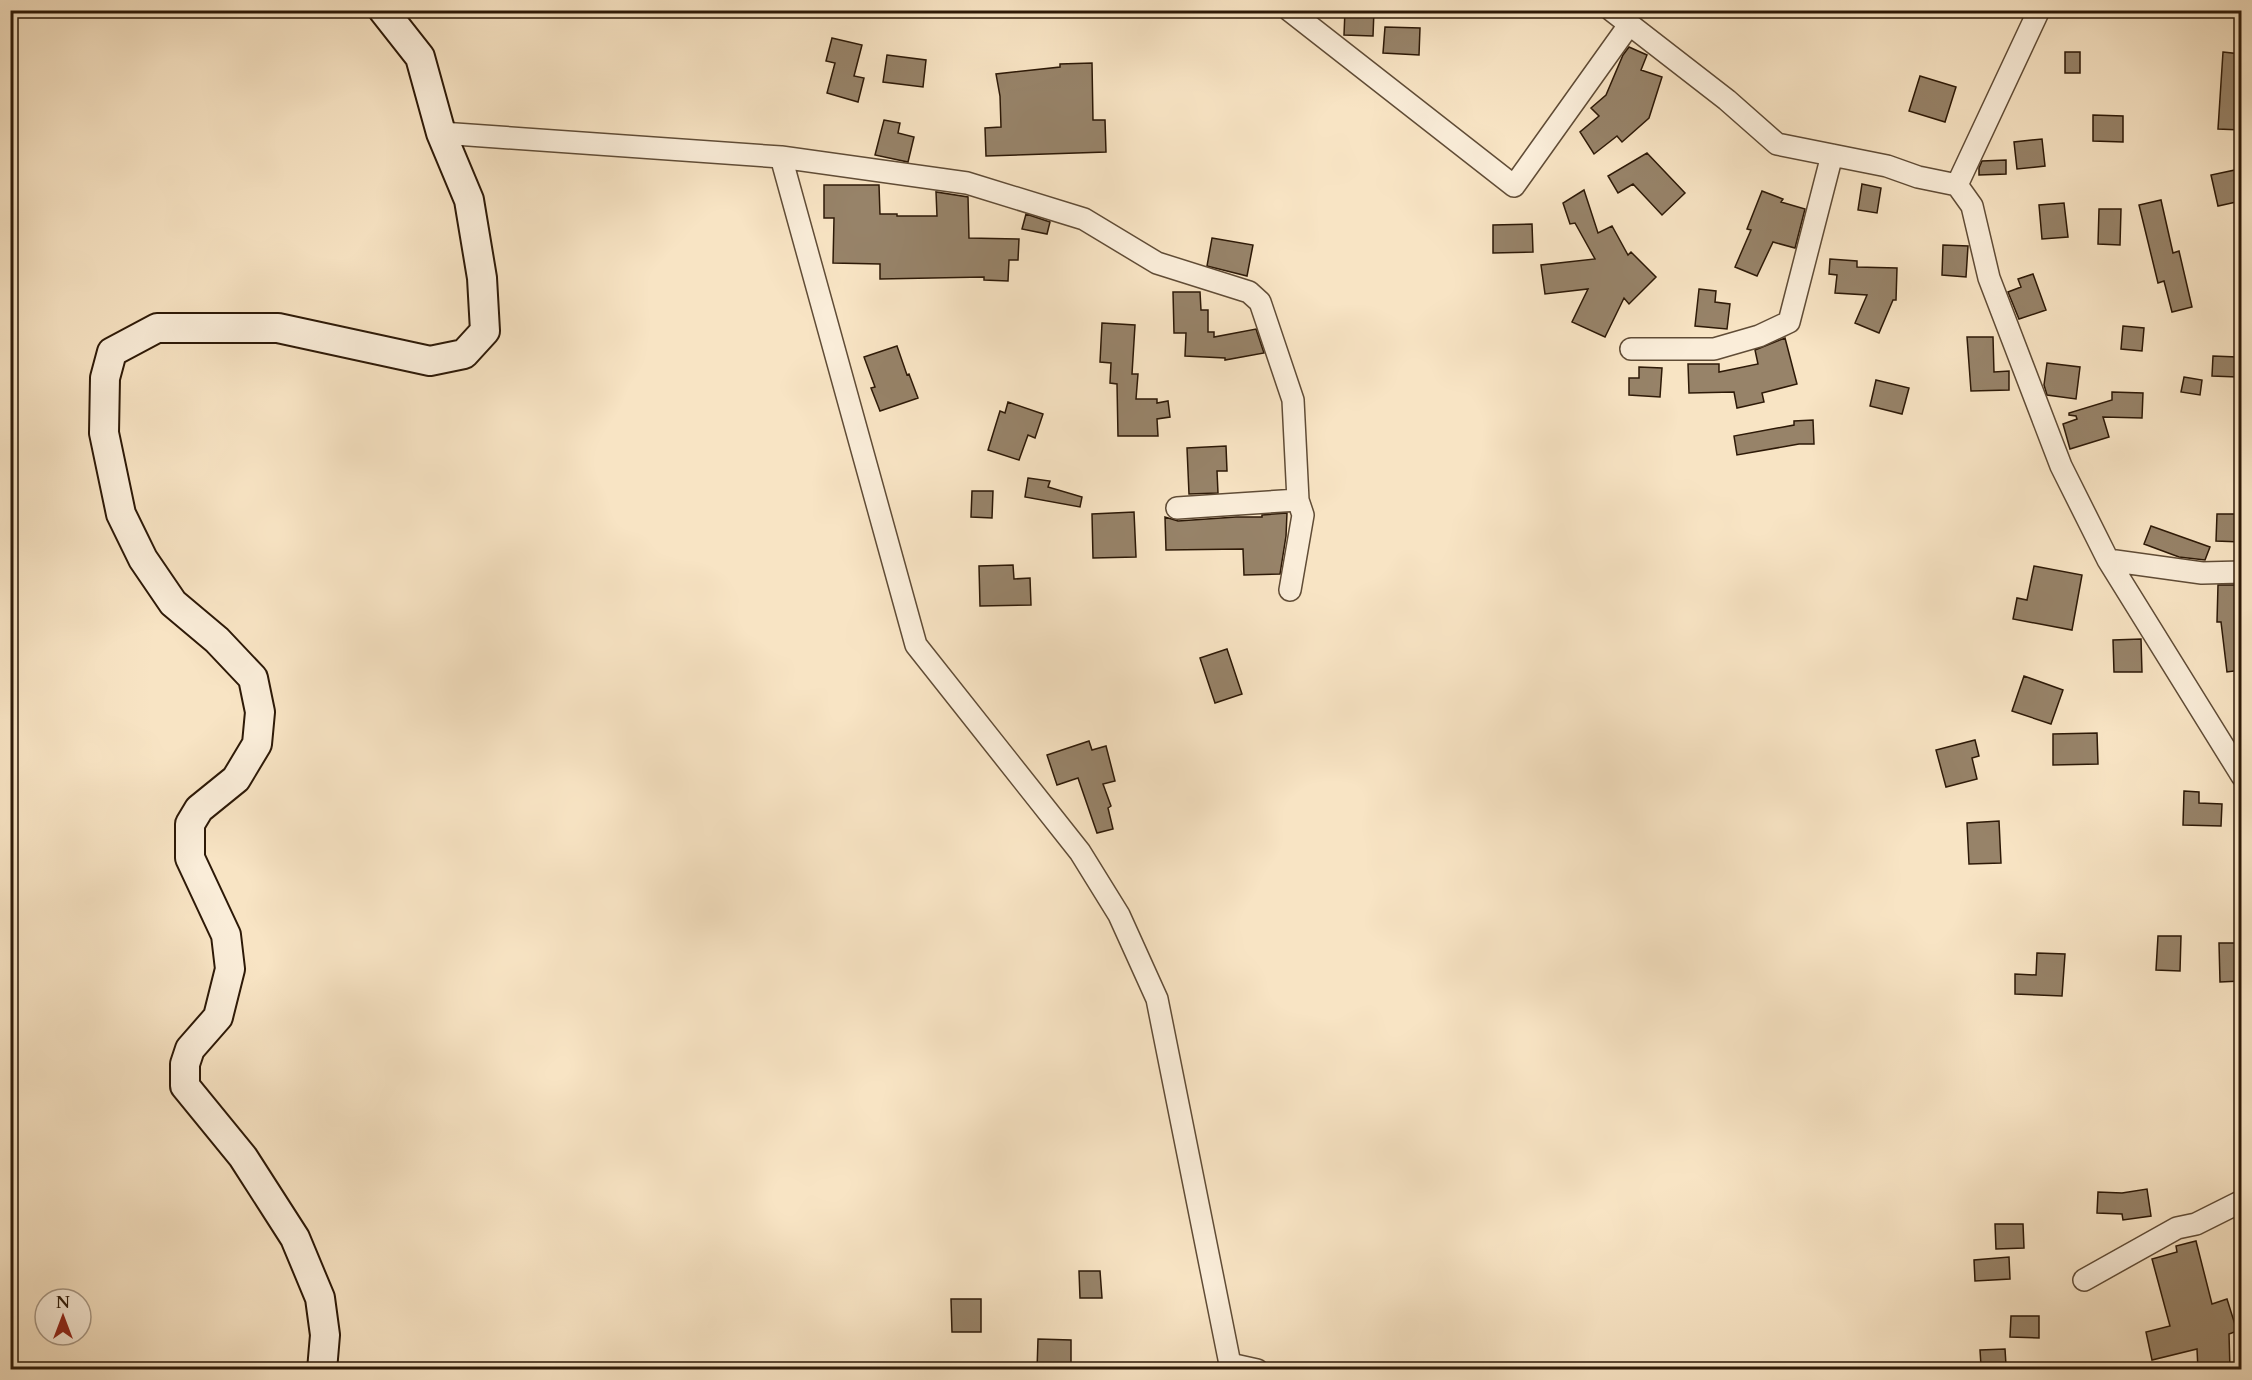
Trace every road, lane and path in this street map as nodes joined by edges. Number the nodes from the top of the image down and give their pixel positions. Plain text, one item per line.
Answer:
1 (383, 10) edge
2 (1289, 10) edge
3 (1611, 10) edge
4 (2039, 10) edge
5 (1629, 25) junction
6 (441, 133) junction
7 (1832, 155) junction
8 (782, 157) junction
9 (1957, 185) junction
10 (1631, 348) dead end
11 (1298, 500) junction
12 (1177, 508) dead end
13 (2109, 560) junction
14 (2241, 572) edge
15 (1290, 590) dead end
16 (2241, 776) edge
17 (2241, 1201) edge
18 (2085, 1280) dead end
19 (1228, 1367) edge
20 (322, 1370) edge
21 (1257, 1370) edge

1 - 6 main road
2 - 5 street
3 - 5 street
4 - 9 street
5 - 7 street
6 - 8 street
6 - 20 main road
7 - 9 street
7 - 10 street
8 - 11 street
8 - 19 street
9 - 13 street
11 - 12 street
11 - 15 street
13 - 14 street
13 - 16 street
17 - 18 street
19 - 21 street

